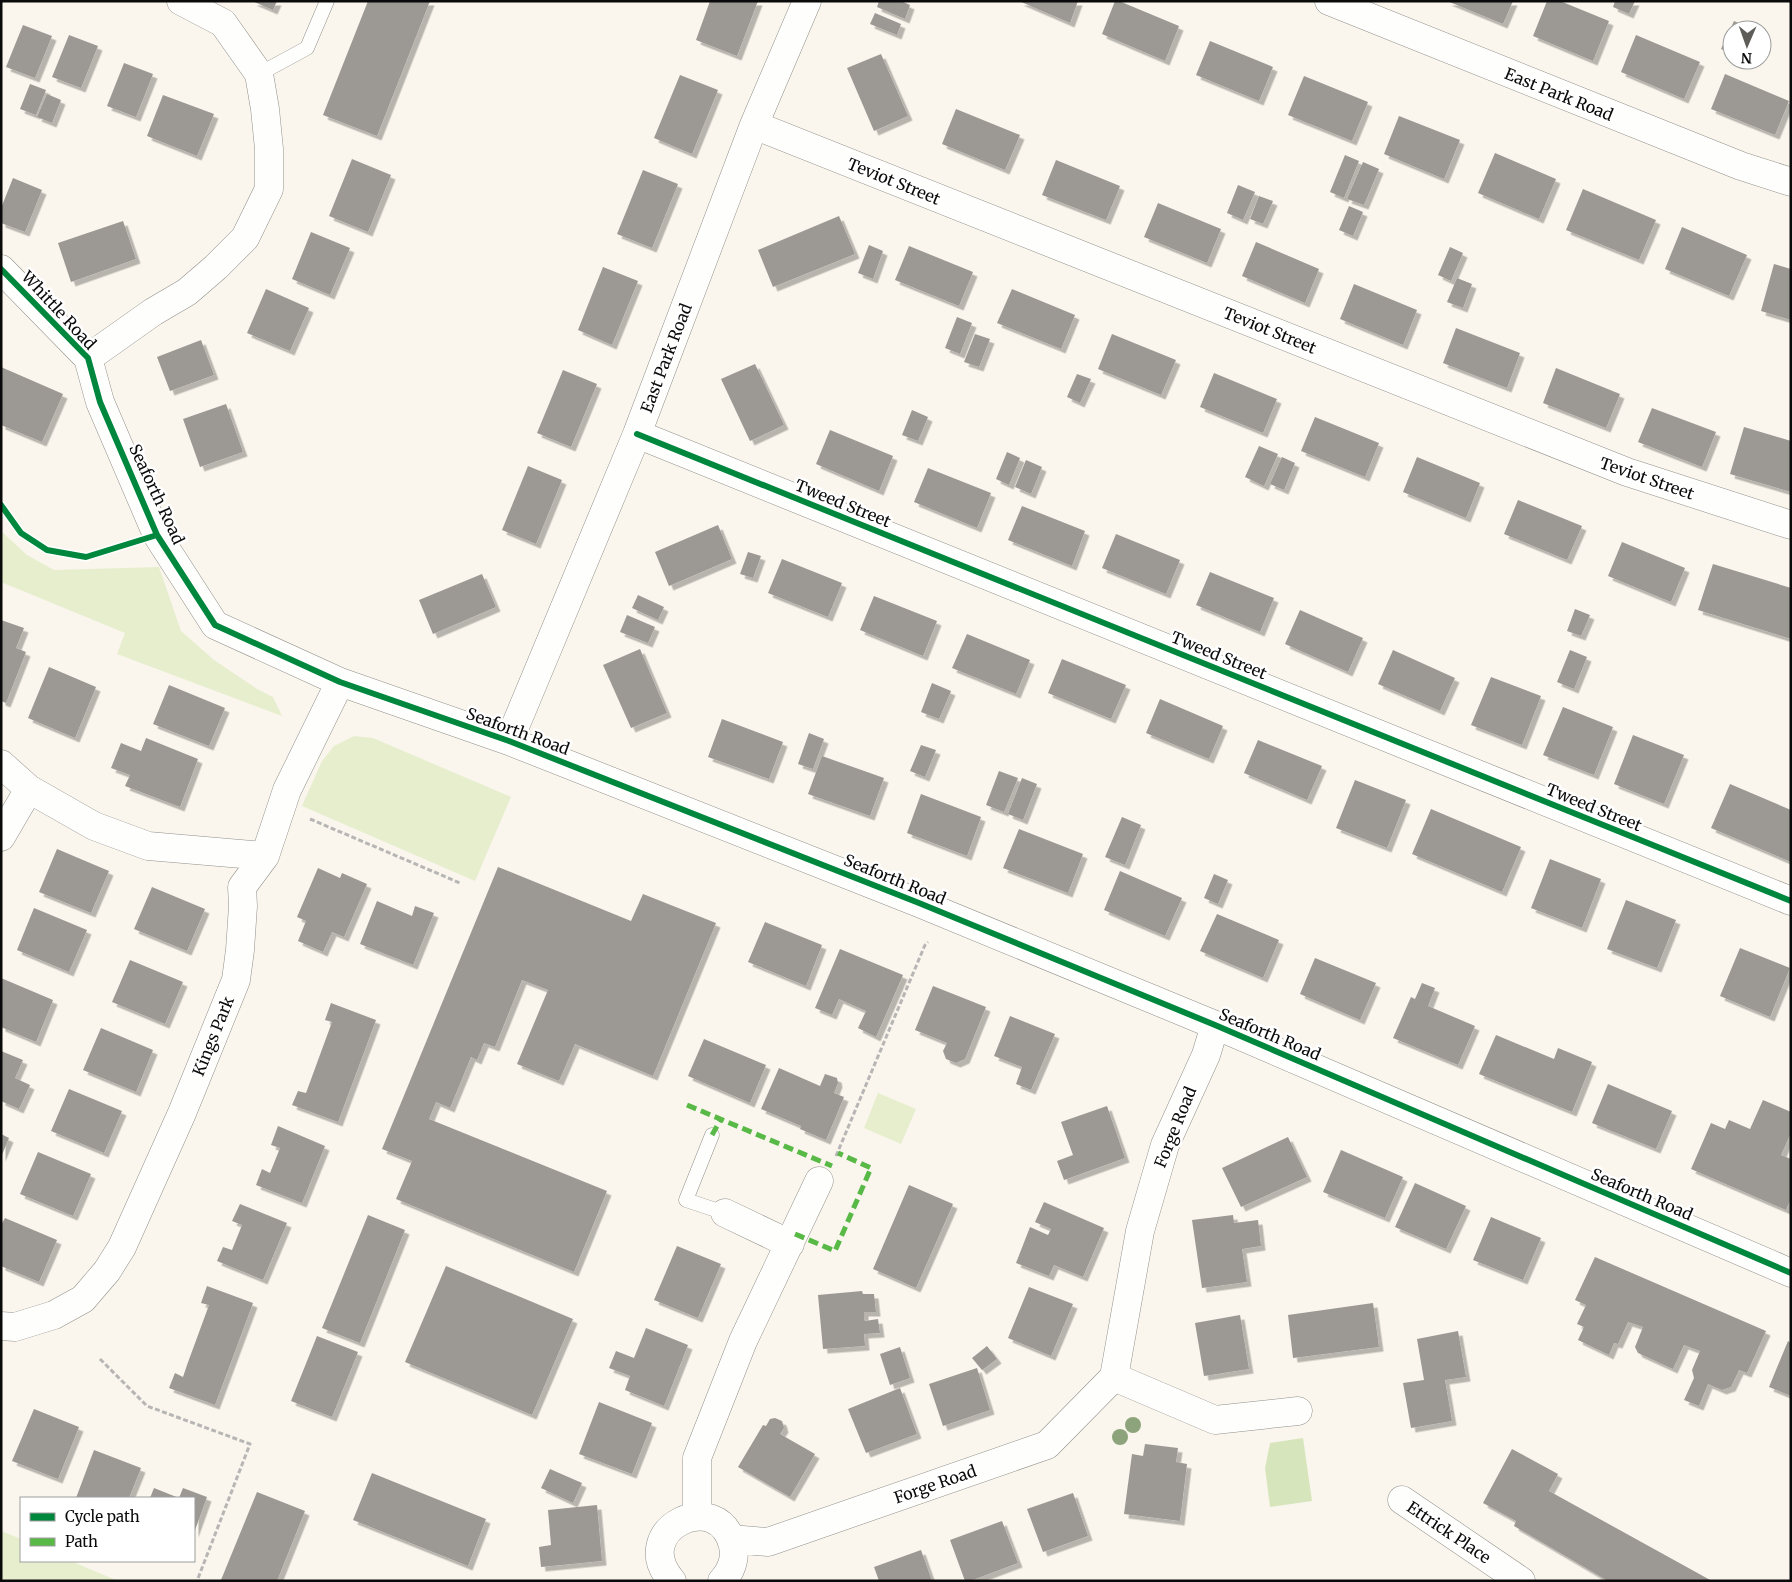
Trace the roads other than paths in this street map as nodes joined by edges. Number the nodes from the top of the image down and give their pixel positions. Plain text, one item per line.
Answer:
1 (181, 1) edge
2 (327, 1) edge
3 (807, 1) edge
4 (1328, 1) edge
5 (259, 74) junction
6 (754, 125) junction
7 (1791, 182) edge
8 (1, 269) edge
9 (88, 358) junction
10 (100, 402) joint
11 (637, 434) junction
12 (1791, 525) edge
13 (340, 682) junction
14 (509, 741) junction
15 (1, 764) edge
16 (29, 789) junction
17 (1, 836) edge
18 (265, 856) junction
19 (1791, 901) edge
20 (1215, 1025) junction
21 (712, 1135) dead end
22 (820, 1181) road end
23 (725, 1213) joint
24 (790, 1244) junction
25 (1791, 1273) edge
26 (1, 1326) edge
27 (1114, 1377) junction
28 (1298, 1411) dead end
29 (1402, 1500) dead end
30 (697, 1516) junction
31 (731, 1539) junction
32 (672, 1581) edge
33 (722, 1581) edge
34 (1521, 1581) edge

1 - 5 street
2 - 5 lane
3 - 6 street, East Park Road
4 - 7 street, East Park Road
5 - 9 street
6 - 11 street, East Park Road
6 - 12 street, Teviot Street
8 - 9 street, Whittle Road
9 - 10 street, Whittle Road
10 - 13 street, Seaforth Road
11 - 14 street, East Park Road
11 - 19 street, Tweed Street
13 - 14 street, Seaforth Road
13 - 18 street, Kings Park
14 - 20 street, Seaforth Road
15 - 16 street
16 - 17 street
16 - 18 street
18 - 26 street, Kings Park
20 - 25 street, Seaforth Road
20 - 27 street, Forge Road
21 - 23 lane
22 - 24 street
23 - 24 street
24 - 30 street
27 - 28 street
27 - 31 street, Forge Road
29 - 34 street, Ettrick Place
30 - 31 street
30 - 32 street
31 - 33 street

